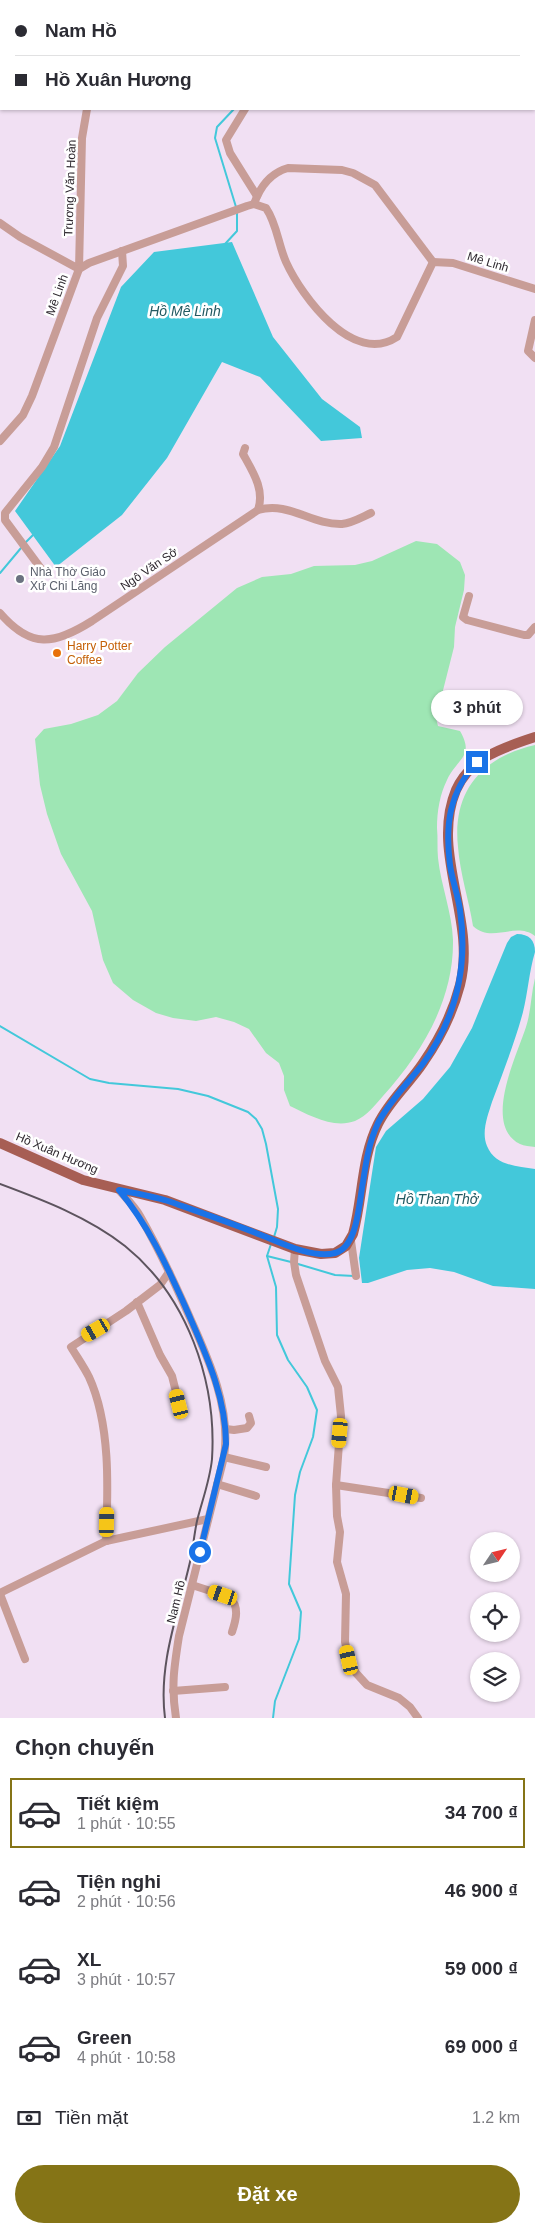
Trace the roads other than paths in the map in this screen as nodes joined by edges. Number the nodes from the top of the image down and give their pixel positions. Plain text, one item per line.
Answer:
1 (86, 110) edge
2 (244, 110) edge
3 (257, 196) junction
4 (250, 205) junction
5 (0, 223) edge
6 (122, 251) junction
7 (434, 262) junction
8 (79, 269) junction
9 (534, 287) edge
10 (535, 320) edge
11 (535, 358) edge
12 (0, 441) edge
13 (245, 448) dead end
14 (258, 510) junction
15 (371, 513) dead end
16 (42, 570) dead end
17 (469, 596) dead end
18 (0, 613) edge
19 (535, 627) edge
20 (535, 737) edge
21 (0, 1143) edge
22 (119, 1190) junction
23 (350, 1241) junction
24 (292, 1248) junction
25 (169, 1272) junction
26 (356, 1276) dead end
27 (137, 1302) junction
28 (179, 1404) dead end
29 (249, 1416) dead end
30 (226, 1428) junction
31 (224, 1457) junction
32 (266, 1467) dead end
33 (217, 1484) junction
34 (336, 1485) junction
35 (256, 1496) dead end
36 (421, 1498) dead end
37 (208, 1519) junction
38 (106, 1542) junction
39 (192, 1585) junction
40 (0, 1594) edge
41 (232, 1632) dead end
42 (25, 1659) dead end
43 (225, 1686) dead end
44 (173, 1691) junction
45 (174, 1717) edge
46 (418, 1718) edge

1 - 8 street, Trương Văn Hoàn
2 - 3 street
3 - 4 street
3 - 7 street
4 - 6 street, Mê Linh
4 - 7 street
5 - 8 street
6 - 8 street, Mê Linh
6 - 16 street
7 - 9 street, Mê Linh
8 - 12 street, Mê Linh
10 - 11 street
13 - 14 street
14 - 15 street, Ngô Văn Sở
14 - 18 street, Ngô Văn Sở
17 - 19 street
20 - 23 main road
21 - 22 main road, Hồ Xuân Hương
22 - 24 main road, Hồ Xuân Hương
22 - 25 street, Nam Hồ
23 - 24 main road, Hồ Xuân Hương
23 - 26 street
24 - 34 street
25 - 27 street
25 - 30 street, Nam Hồ
27 - 28 street
27 - 38 street
29 - 30 street
30 - 31 street, Nam Hồ
31 - 32 street
31 - 33 street, Nam Hồ
33 - 35 street
33 - 37 street, Nam Hồ
34 - 36 street
34 - 46 street
37 - 38 street
37 - 39 street, Nam Hồ
38 - 40 street
39 - 41 street
39 - 44 street, Nam Hồ
40 - 42 street
43 - 44 street
44 - 45 street, Nam Hồ

